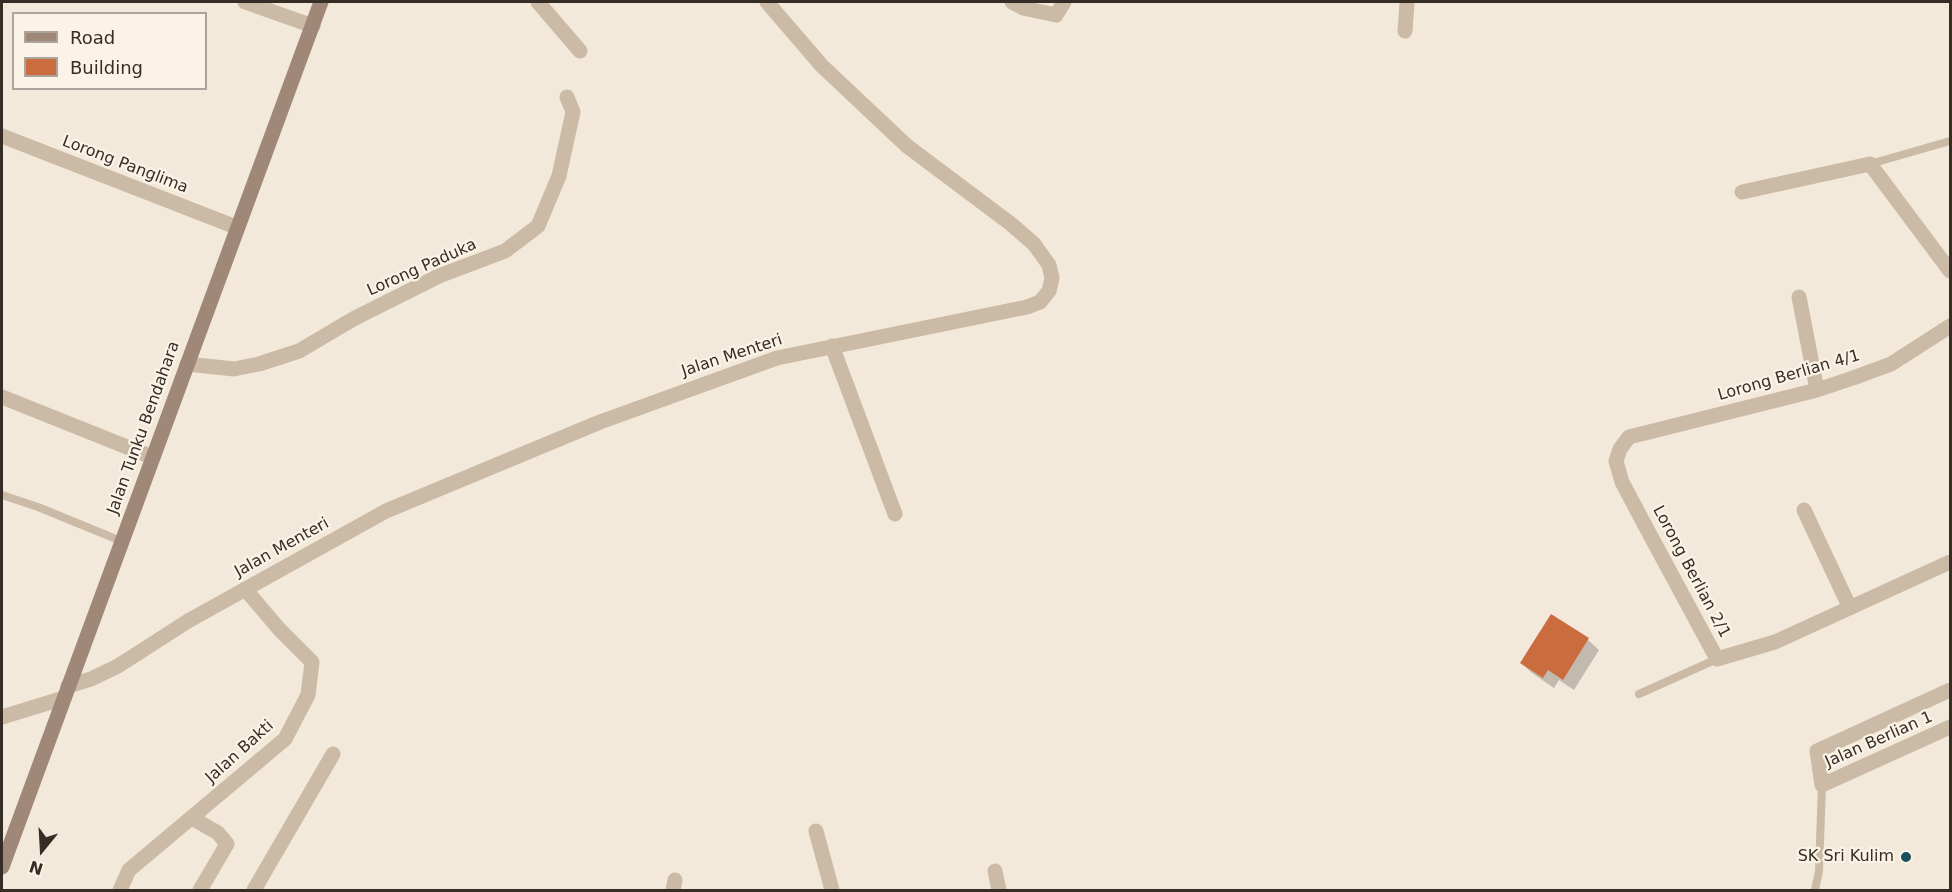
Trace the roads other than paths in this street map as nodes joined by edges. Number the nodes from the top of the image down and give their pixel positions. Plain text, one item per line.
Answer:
1 (245, 2) edge
2 (321, 2) edge
3 (538, 2) edge
4 (767, 2) edge
5 (1012, 2) edge
6 (1407, 2) edge
7 (1060, 8) edge
8 (313, 26) junction
9 (1405, 32) dead end
10 (580, 51) dead end
11 (567, 97) dead end
12 (2, 136) edge
13 (1950, 141) edge
14 (1869, 164) junction
15 (1742, 192) dead end
16 (236, 227) junction
17 (1950, 271) edge
18 (1798, 297) dead end
19 (1950, 326) edge
20 (832, 346) junction
21 (187, 364) junction
22 (1817, 390) junction
23 (2, 397) edge
24 (1629, 437) joint
25 (152, 457) junction
26 (2, 495) edge
27 (1803, 510) dead end
28 (895, 514) dead end
29 (121, 541) junction
30 (1950, 562) edge
31 (245, 589) junction
32 (1850, 608) junction
33 (1717, 659) junction
34 (1950, 690) edge
35 (66, 692) junction
36 (1639, 694) dead end
37 (2, 717) edge
38 (1950, 728) edge
39 (333, 754) dead end
40 (1822, 786) junction
41 (192, 818) junction
42 (816, 831) dead end
43 (2, 867) edge
44 (995, 871) dead end
45 (120, 891) edge
46 (200, 891) edge
47 (254, 891) edge
48 (832, 891) edge
49 (999, 891) edge
50 (1815, 891) edge

1 - 8 street
2 - 8 street, Jalan Tunku Bendahara
3 - 10 street
4 - 20 street, Jalan Menteri
5 - 7 street
6 - 9 street
8 - 16 street, Jalan Tunku Bendahara
11 - 21 street, Lorong Paduka
12 - 16 street, Lorong Panglima
13 - 14 lane
14 - 15 street
14 - 17 street
16 - 21 street, Jalan Tunku Bendahara
18 - 22 street
19 - 22 street, Lorong Berlian 4/1
20 - 28 street
20 - 31 street, Jalan Menteri
21 - 25 street, Jalan Tunku Bendahara
22 - 24 street, Lorong Berlian 4/1
23 - 25 street
24 - 33 street, Lorong Berlian 2/1
25 - 29 street, Jalan Tunku Bendahara
26 - 29 lane
27 - 32 street
29 - 35 street, Jalan Tunku Bendahara
30 - 32 street, Lorong Berlian 2/1
31 - 35 street, Jalan Menteri
31 - 41 street, Jalan Bakti
32 - 33 street, Lorong Berlian 2/1
33 - 36 lane
34 - 40 street
35 - 37 street, Jalan Menteri
35 - 43 street, Jalan Tunku Bendahara
38 - 40 street, Jalan Berlian 1
39 - 47 street
40 - 50 lane
41 - 45 street, Jalan Bakti
41 - 46 street
42 - 48 street
44 - 49 street

